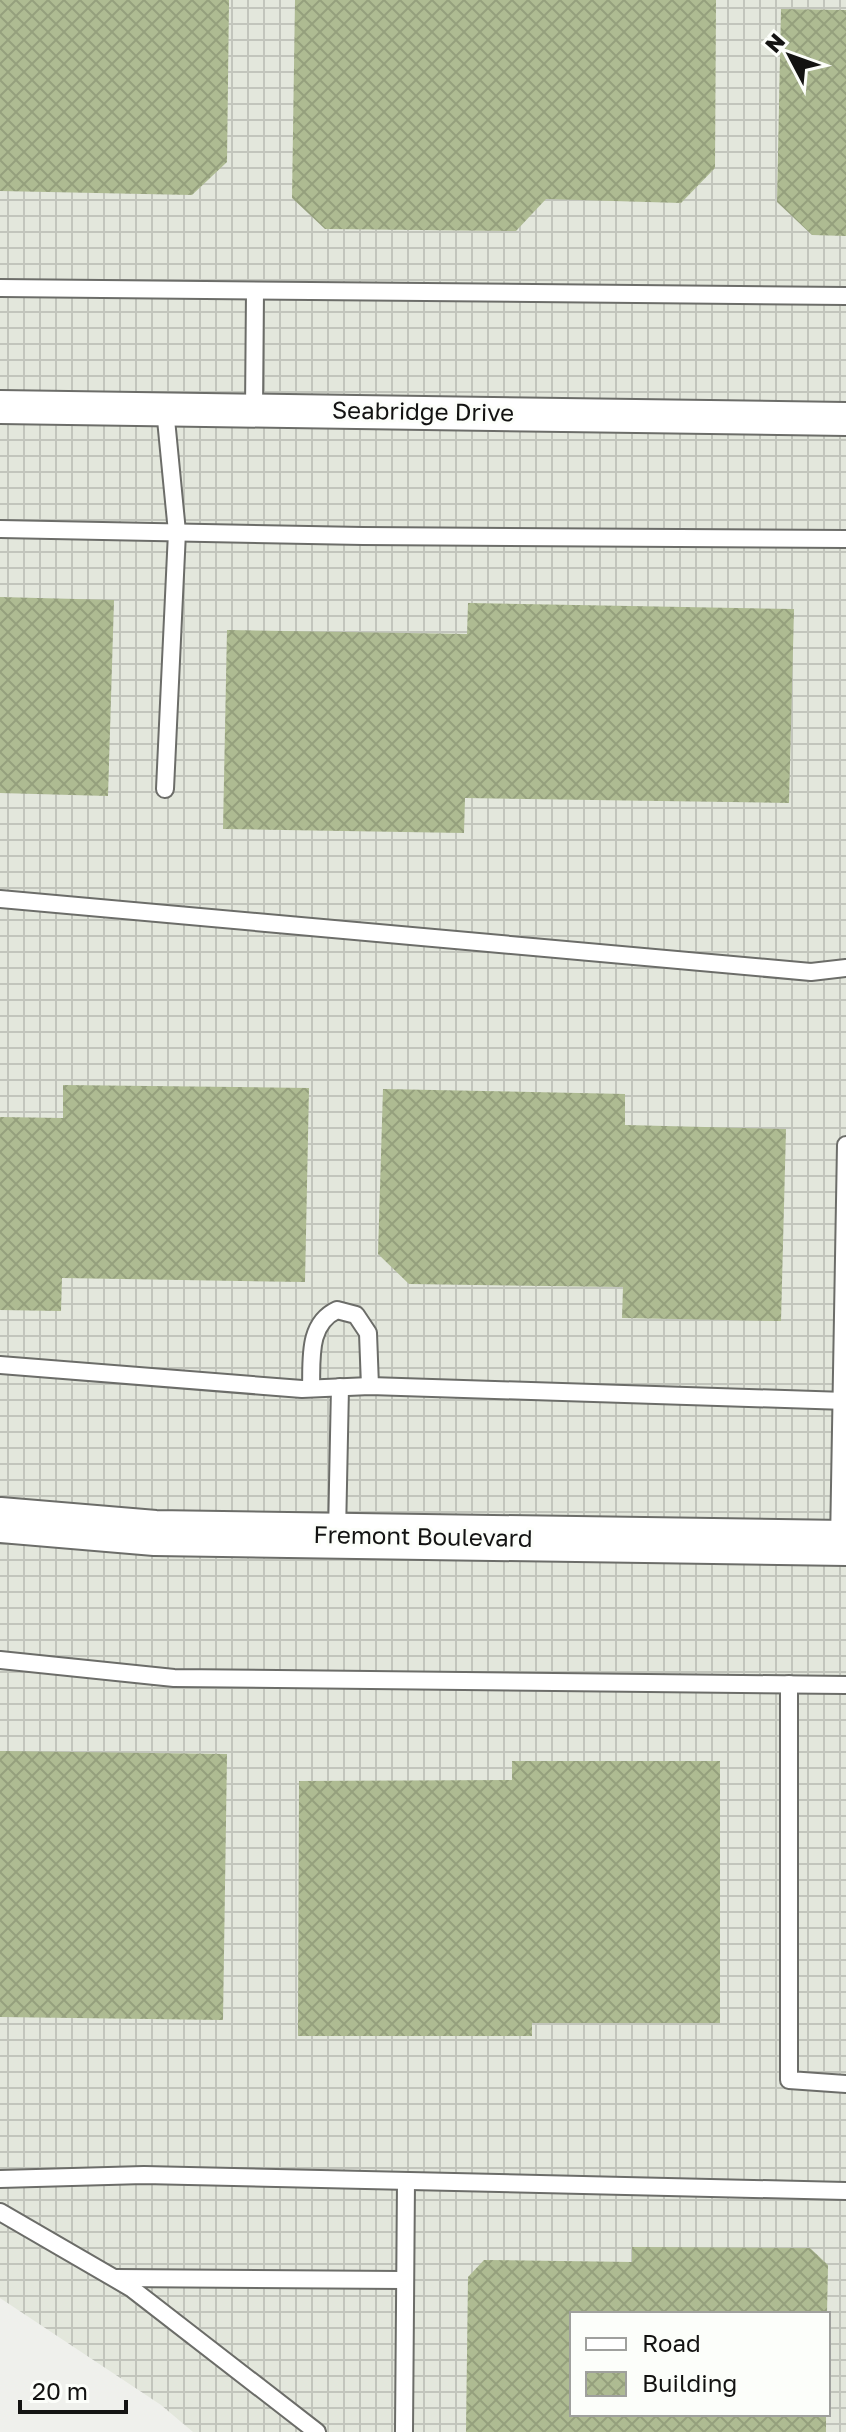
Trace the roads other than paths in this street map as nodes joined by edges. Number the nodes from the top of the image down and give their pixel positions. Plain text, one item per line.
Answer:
1 (0, 288) edge
2 (255, 291) junction
3 (846, 296) edge
4 (0, 407) edge
5 (165, 409) junction
6 (254, 410) junction
7 (846, 419) edge
8 (0, 529) edge
9 (177, 532) junction
10 (846, 539) edge
11 (165, 789) dead end
12 (0, 899) edge
13 (846, 968) edge
14 (846, 1145) edge
15 (846, 1195) edge
16 (0, 1365) edge
17 (370, 1386) junction
18 (340, 1387) junction
19 (311, 1388) junction
20 (844, 1400) edge
21 (0, 1520) edge
22 (337, 1537) junction
23 (843, 1543) edge
24 (0, 1660) edge
25 (789, 1684) junction
26 (846, 1685) edge
27 (846, 2084) edge
28 (0, 2179) edge
29 (406, 2181) junction
30 (846, 2191) edge
31 (0, 2212) edge
32 (113, 2278) junction
33 (403, 2280) junction
34 (317, 2432) edge
35 (404, 2432) edge

1 - 2 lane
2 - 3 lane
2 - 6 lane
4 - 5 street, Seabridge Drive
5 - 6 street, Seabridge Drive
5 - 9 lane
6 - 7 street, Seabridge Drive
8 - 9 lane
9 - 10 lane
9 - 11 lane
12 - 13 lane
14 - 15 lane
15 - 20 lane
16 - 19 lane
17 - 18 lane
17 - 19 lane
17 - 20 lane
18 - 19 lane
18 - 22 lane
20 - 23 lane
21 - 22 main road, Fremont Boulevard
22 - 23 main road, Fremont Boulevard
24 - 25 lane
25 - 26 lane
25 - 27 lane
28 - 29 lane
29 - 30 lane
29 - 33 lane
31 - 32 lane
32 - 33 lane
32 - 34 lane
33 - 35 lane

